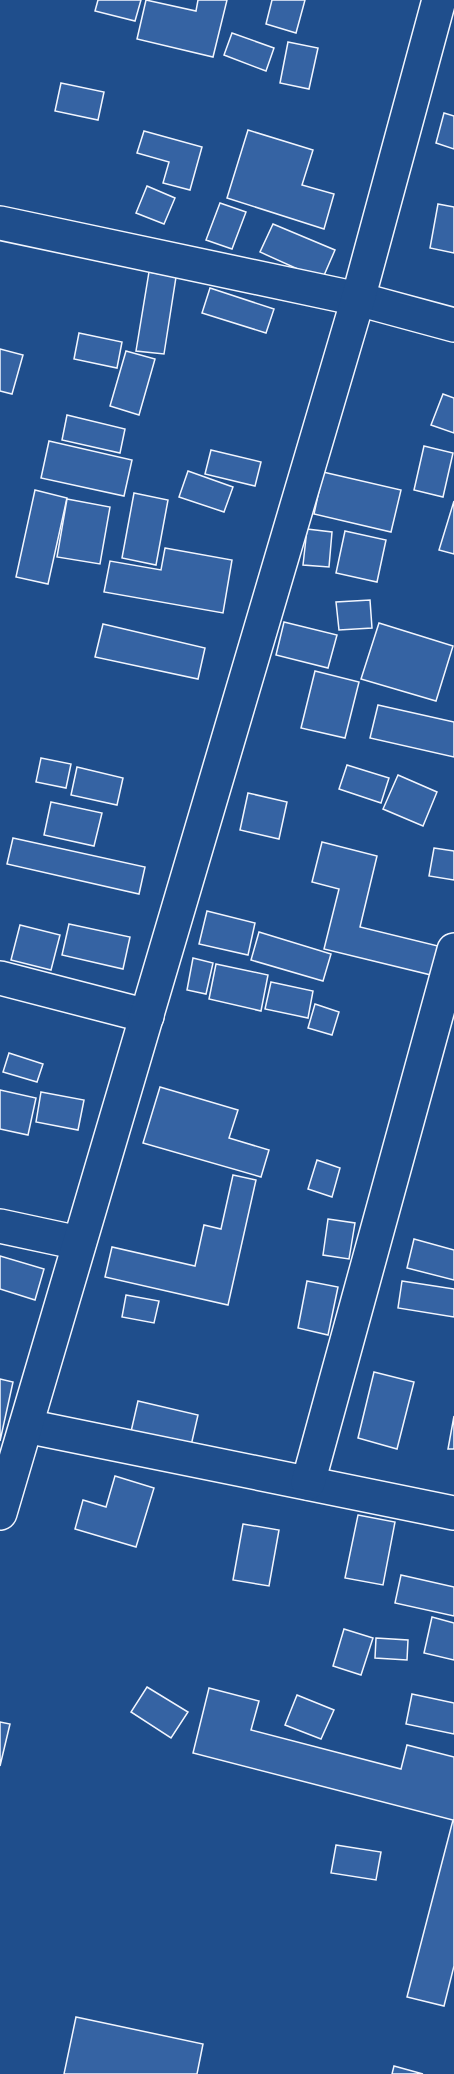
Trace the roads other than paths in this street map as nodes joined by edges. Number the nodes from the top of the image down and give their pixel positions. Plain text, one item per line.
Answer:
1 (439, 0) edge
2 (0, 223) edge
3 (358, 299) junction
4 (454, 325) edge
5 (454, 950) edge
6 (0, 978) edge
7 (147, 1016) junction
8 (0, 1226) edge
9 (79, 1243) junction
10 (26, 1426) junction
11 (308, 1483) junction
12 (0, 1513) edge
13 (454, 1513) edge

1 - 3 street
2 - 3 street
3 - 4 street
3 - 7 street
5 - 11 street
6 - 7 street
7 - 9 street
8 - 9 street
9 - 10 street
10 - 11 street
10 - 12 street
11 - 13 street

